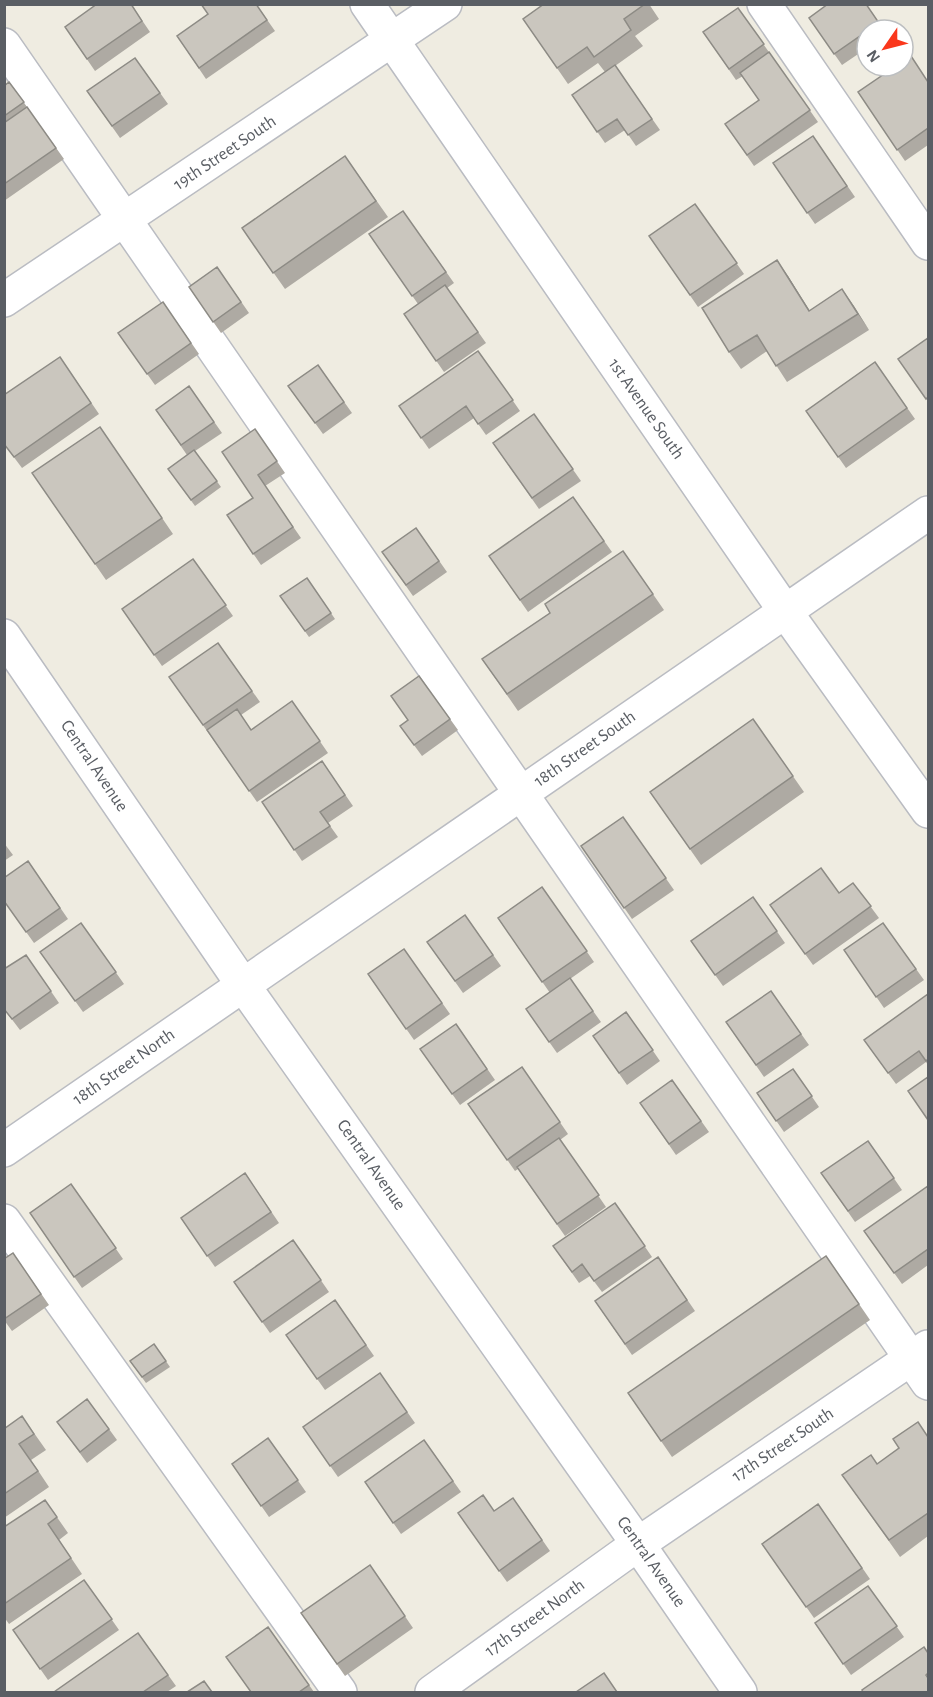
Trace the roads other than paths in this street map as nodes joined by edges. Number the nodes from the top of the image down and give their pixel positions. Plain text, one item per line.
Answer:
1 (367, 4) edge
2 (444, 4) edge
3 (765, 4) edge
4 (392, 41) junction
5 (4, 45) edge
6 (125, 220) junction
7 (928, 243) edge
8 (4, 300) edge
9 (928, 513) edge
10 (786, 611) junction
11 (4, 636) edge
12 (521, 793) junction
13 (928, 811) edge
14 (243, 985) junction
15 (4, 1150) edge
16 (4, 1221) edge
17 (923, 1363) edge
18 (639, 1544) junction
19 (340, 1692) edge
20 (432, 1692) edge
21 (740, 1692) edge

1 - 4 street, 1st Avenue South
2 - 4 street, 19th Street South
3 - 7 street
4 - 6 street, 19th Street South
4 - 10 street, 1st Avenue South
5 - 6 street
6 - 8 street, 19th Street South
6 - 12 street
9 - 10 street, 18th Street South
10 - 12 street, 18th Street South
10 - 13 street, 1st Avenue South
11 - 14 street, Central Avenue
12 - 14 street, 18th Street South
12 - 17 street
14 - 15 street, 18th Street North
14 - 18 street, Central Avenue
16 - 19 street
17 - 18 street, 17th Street South
18 - 20 street, 17th Street North
18 - 21 street, Central Avenue

